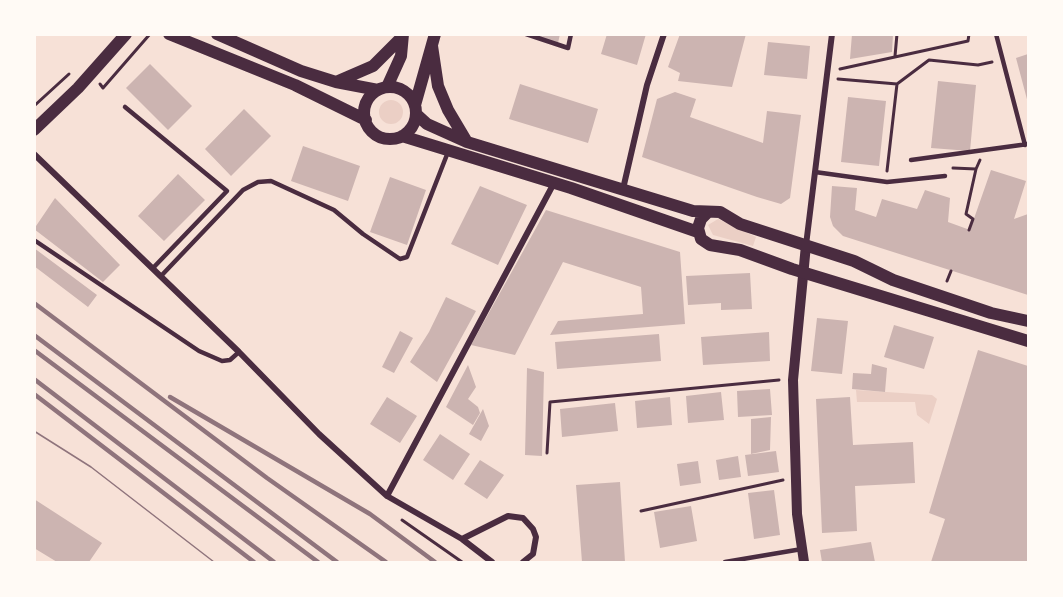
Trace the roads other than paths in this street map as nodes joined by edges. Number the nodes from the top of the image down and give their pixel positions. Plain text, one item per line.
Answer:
1 (126, 34) edge
2 (169, 34) edge
3 (217, 34) edge
4 (526, 34) edge
5 (571, 34) edge
6 (664, 34) edge
7 (832, 34) edge
8 (996, 34) edge
9 (403, 36) edge
10 (434, 40) edge
11 (336, 82) junction
12 (382, 89) junction
13 (125, 107) dead end
14 (416, 110) junction
15 (366, 120) junction
16 (34, 130) edge
17 (402, 136) junction
18 (467, 142) junction
19 (1027, 145) edge
20 (449, 150) junction
21 (34, 154) edge
22 (912, 160) road end
23 (815, 172) junction
24 (945, 176) road end
25 (555, 183) junction
26 (622, 189) junction
27 (707, 213) junction
28 (698, 232) junction
29 (34, 240) edge
30 (806, 245) junction
31 (153, 268) junction
32 (804, 272) junction
33 (162, 276) junction
34 (1029, 321) edge
35 (1024, 340) edge
36 (239, 352) junction
37 (387, 496) junction
38 (462, 539) junction
39 (802, 549) junction
40 (492, 562) edge
41 (523, 562) edge
42 (725, 562) edge
43 (804, 562) edge

1 - 16 main road
2 - 15 main road
3 - 11 main road
4 - 5 lane
6 - 26 street
7 - 23 street
8 - 19 lane
9 - 11 main road
9 - 12 main road
10 - 14 main road
10 - 18 main road
11 - 12 main road
12 - 14 main road
12 - 15 main road
13 - 31 lane
14 - 17 main road
14 - 18 main road
15 - 17 main road
17 - 20 main road
18 - 26 main road
19 - 22 lane
20 - 25 main road
20 - 33 lane
21 - 31 street
23 - 24 lane
23 - 30 street
25 - 28 main road
25 - 37 street
26 - 27 main road
27 - 28 main road
27 - 30 main road
28 - 32 main road
29 - 36 lane
30 - 32 street
30 - 34 main road
31 - 33 street
32 - 35 main road
32 - 39 street
33 - 36 street
36 - 37 street
37 - 38 street
38 - 40 street
38 - 41 street
39 - 42 lane
39 - 43 street

